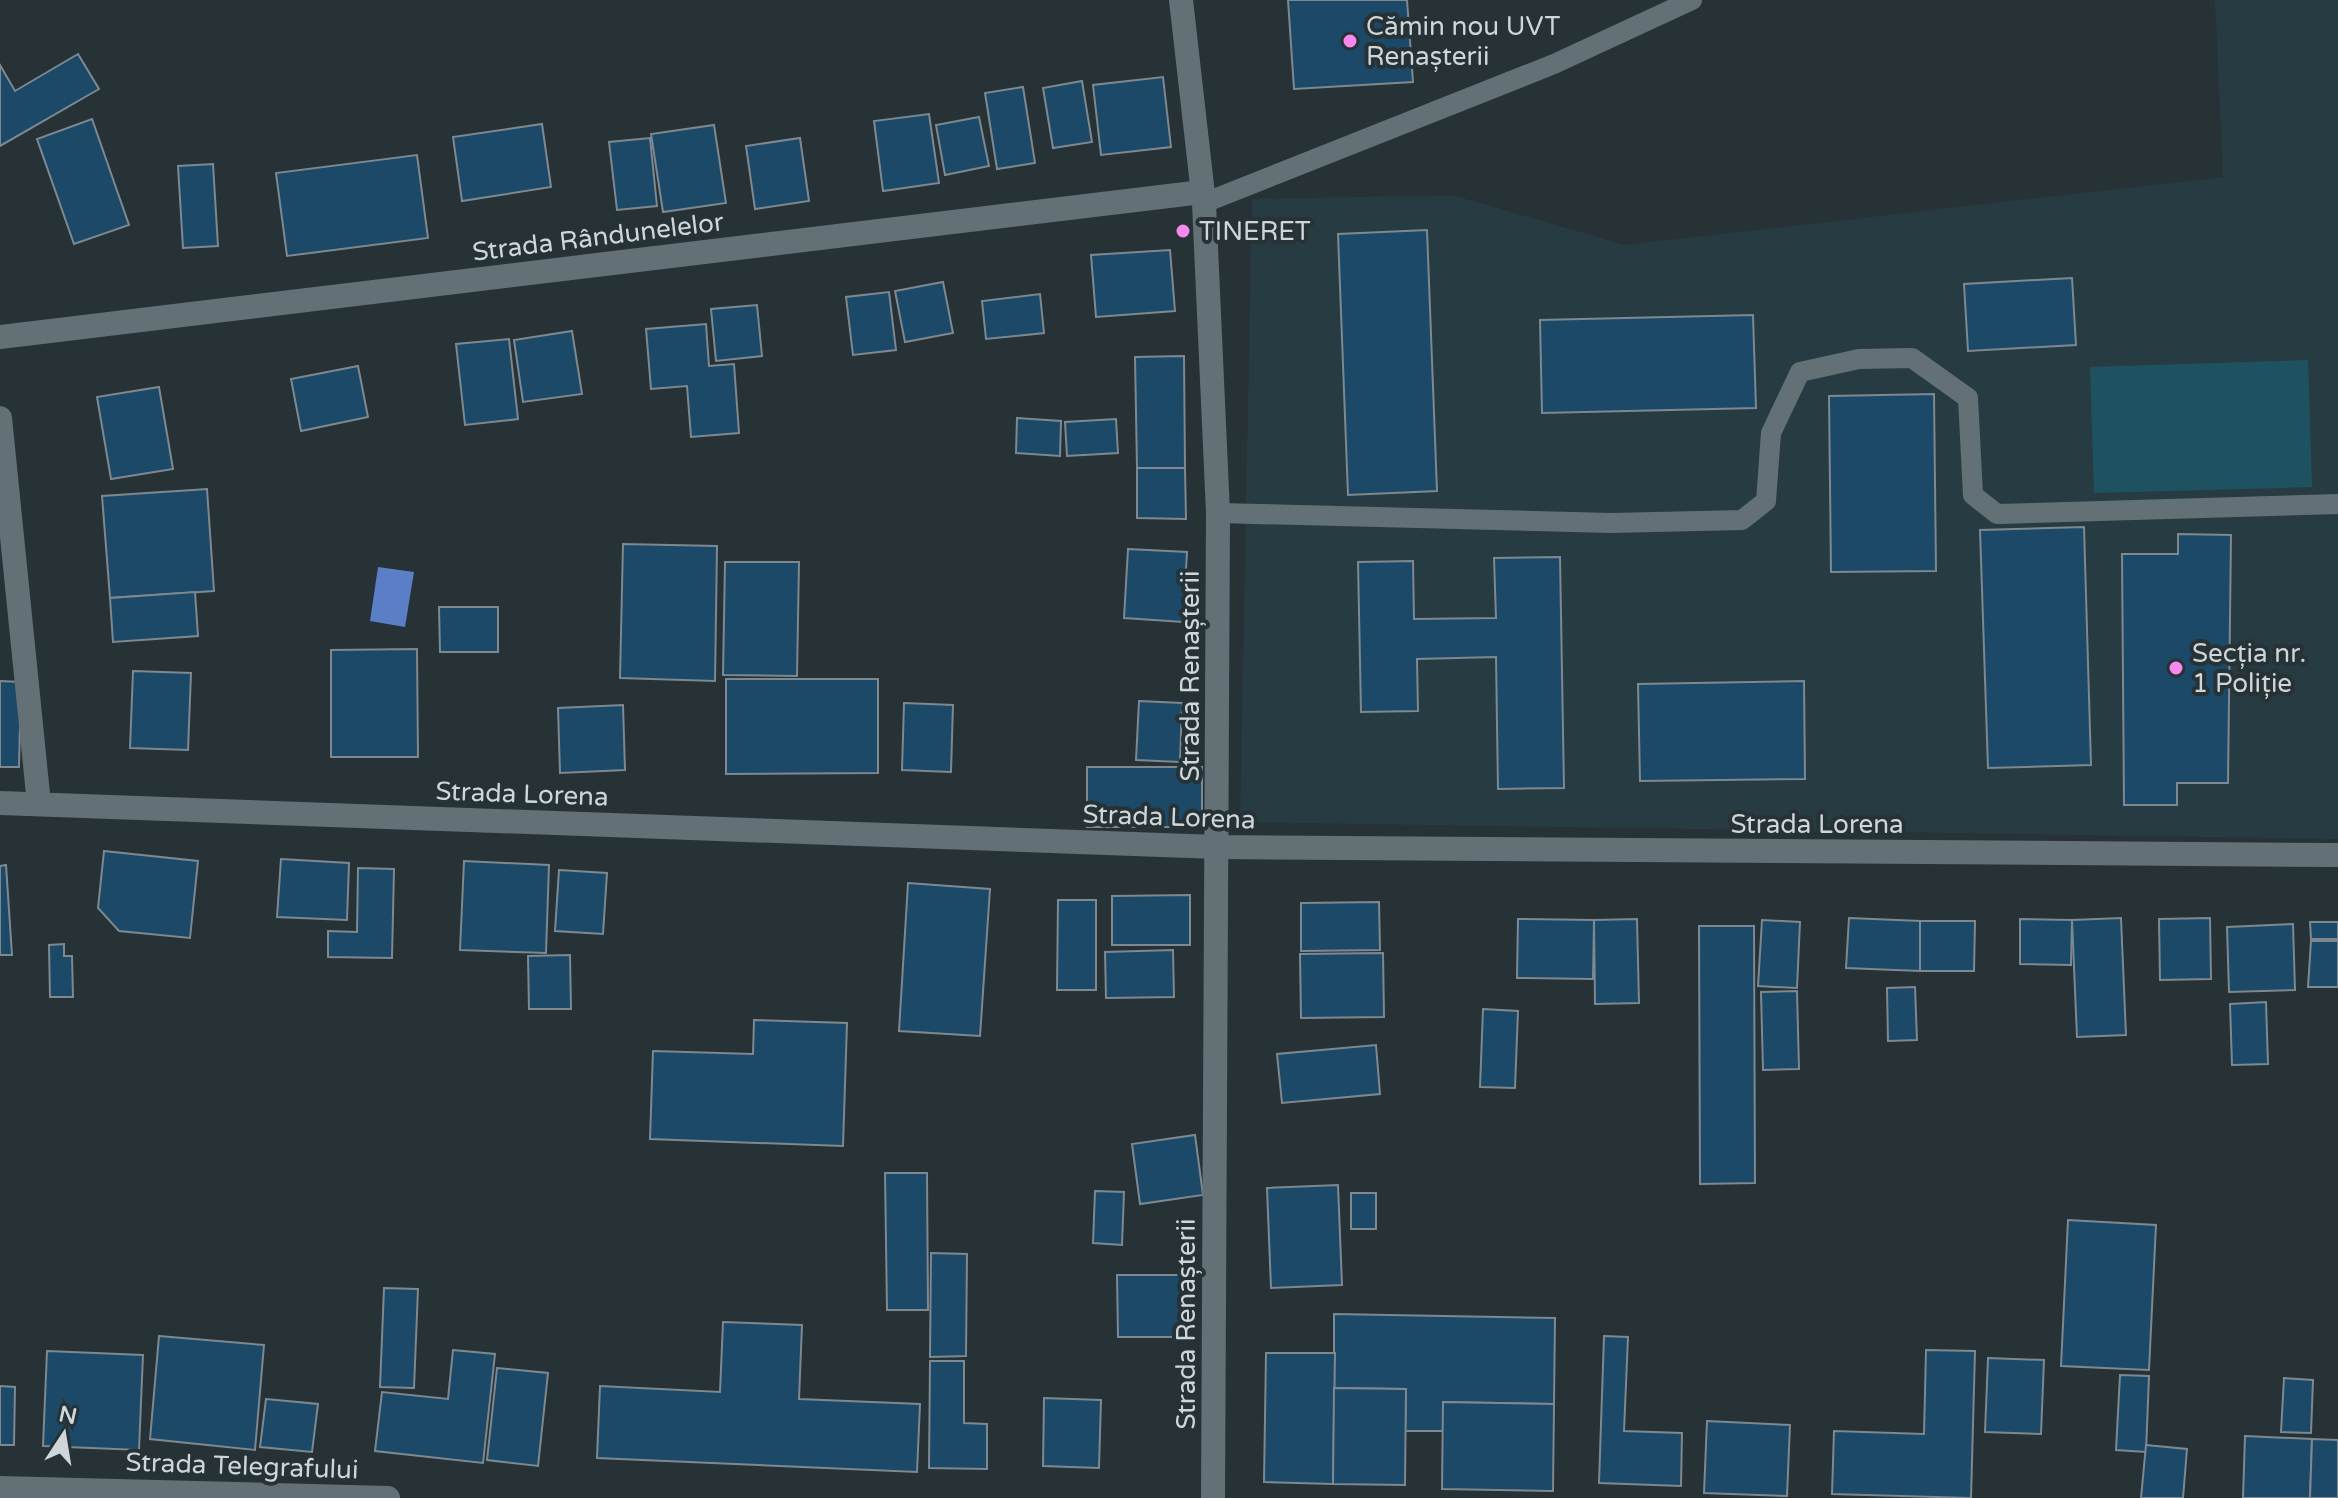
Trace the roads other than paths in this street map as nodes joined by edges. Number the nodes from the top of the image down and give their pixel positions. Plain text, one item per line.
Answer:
1 (1181, 0) edge
2 (1692, 0) edge
3 (1203, 198) junction
4 (0, 337) edge
5 (0, 418) edge
6 (2338, 504) edge
7 (1218, 513) junction
8 (0, 803) edge
9 (39, 804) junction
10 (1217, 847) junction
11 (2338, 855) edge
12 (0, 1488) edge
13 (388, 1498) edge
14 (1213, 1498) edge

1 - 3 street, Strada Renașterii
2 - 3 lane
3 - 4 street, Strada Rândunelelor
3 - 7 street, Strada Renașterii
5 - 9 street
6 - 7 lane
7 - 10 street, Strada Renașterii
8 - 9 street, Strada Lorena
9 - 10 street, Strada Lorena
10 - 11 street, Strada Lorena
10 - 14 street, Strada Renașterii
12 - 13 street, Strada Telegrafului

